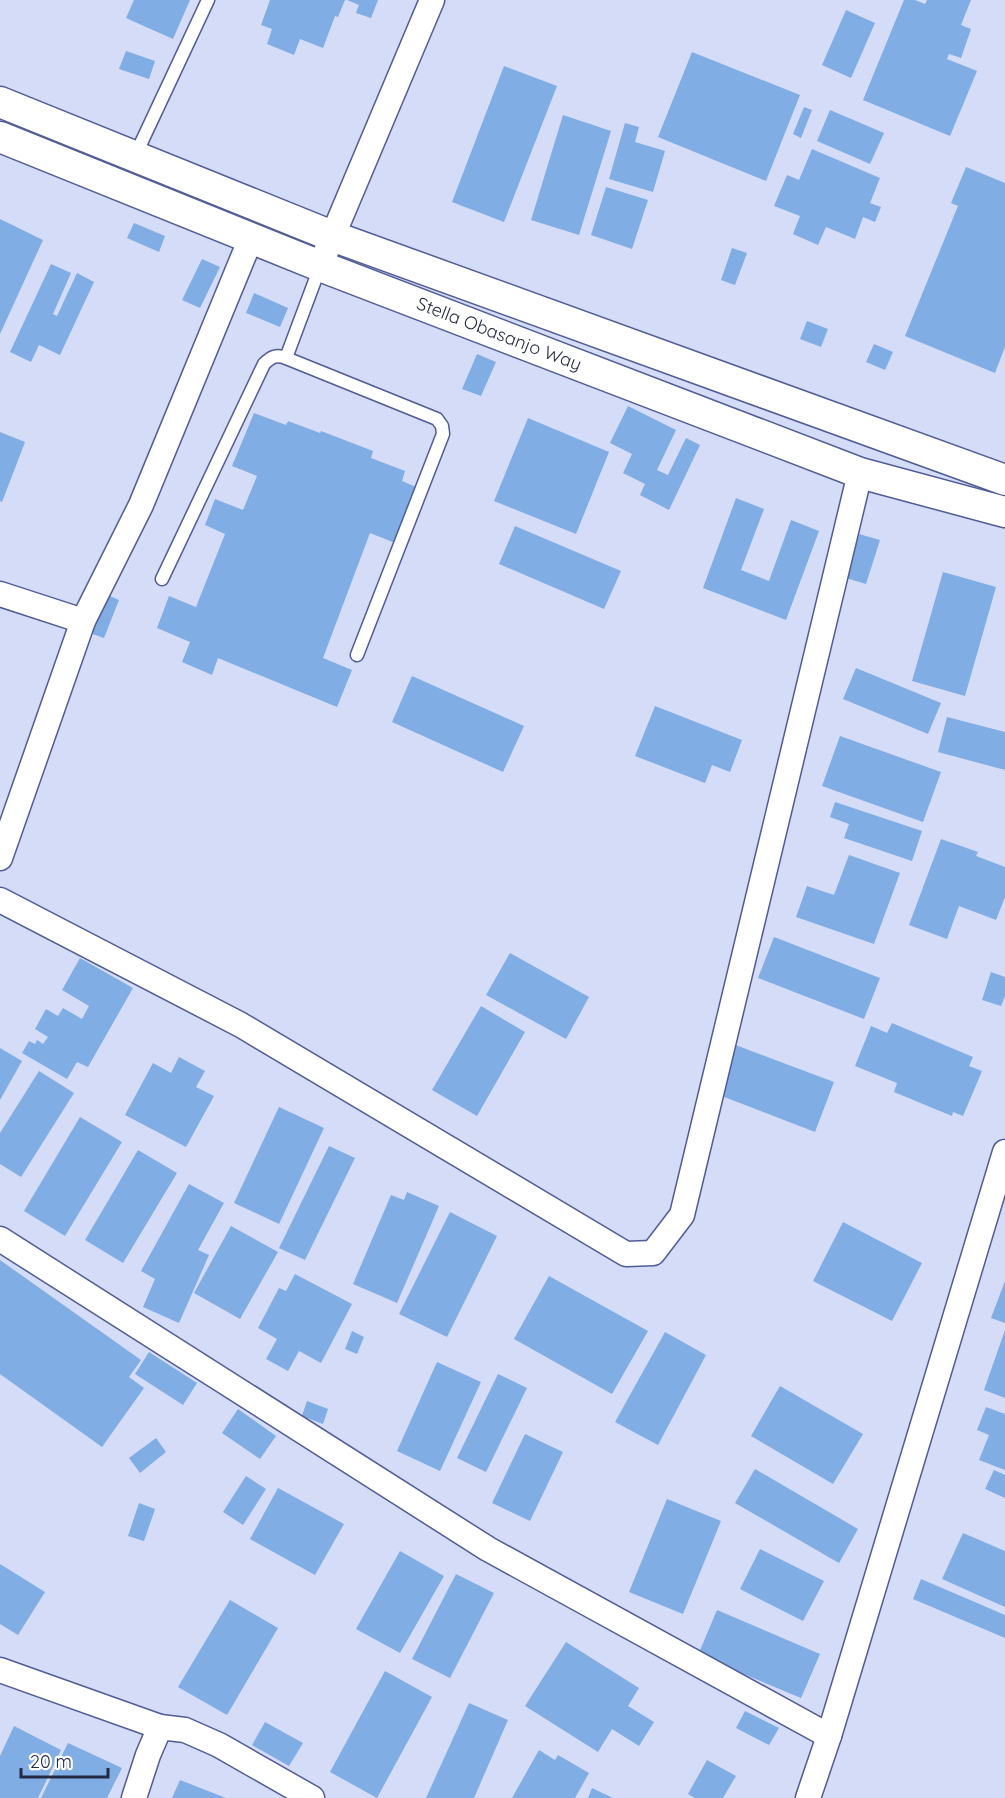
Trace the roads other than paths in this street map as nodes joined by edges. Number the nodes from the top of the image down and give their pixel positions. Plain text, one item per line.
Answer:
1 (208, 0) edge
2 (432, 0) edge
3 (0, 102) edge
4 (0, 137) edge
5 (135, 156) junction
6 (333, 236) junction
7 (251, 238) junction
8 (320, 266) junction
9 (286, 358) junction
10 (860, 473) junction
11 (1005, 480) edge
12 (1005, 512) edge
13 (162, 579) dead end
14 (0, 594) edge
15 (84, 621) junction
16 (357, 655) dead end
17 (0, 858) edge
18 (0, 900) edge
19 (1005, 1152) edge
20 (0, 1239) edge
21 (0, 1670) edge
22 (160, 1727) junction
23 (829, 1736) junction
24 (134, 1798) edge
25 (312, 1798) edge
26 (808, 1798) edge

1 - 5 lane
2 - 6 street
3 - 5 street
4 - 7 street, Stella Obasanjo Way
5 - 6 street
6 - 8 street
6 - 11 street
7 - 8 street, Stella Obasanjo Way
7 - 15 street
8 - 9 lane
8 - 10 street, Stella Obasanjo Way
9 - 13 lane
9 - 16 lane
10 - 12 street, Stella Obasanjo Way
10 - 18 street
14 - 15 street
15 - 17 street
19 - 23 street
20 - 23 street
21 - 22 street
22 - 24 street
22 - 25 street
23 - 26 street

